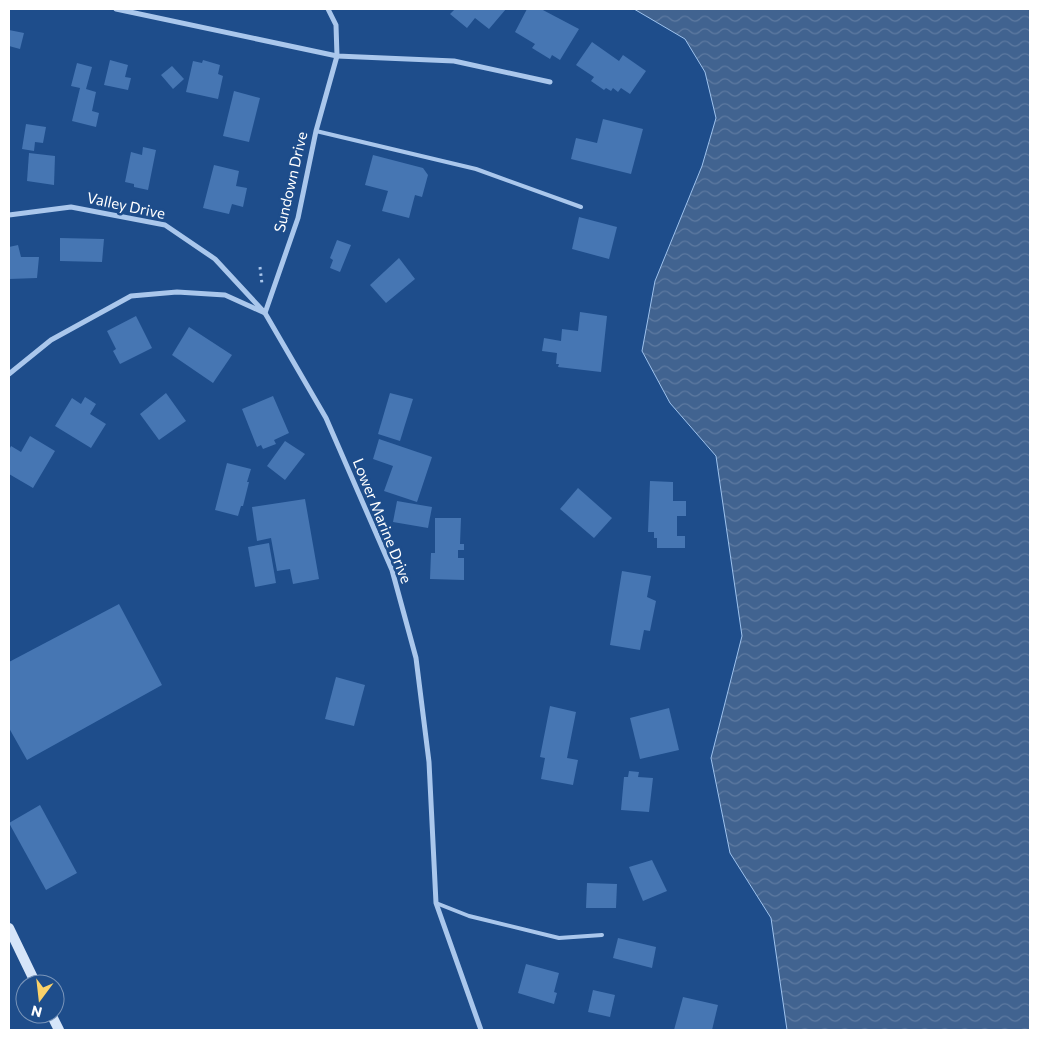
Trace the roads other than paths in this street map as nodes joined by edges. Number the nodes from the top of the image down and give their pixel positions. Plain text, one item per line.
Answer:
1 (116, 9) edge
2 (328, 9) edge
3 (337, 56) junction
4 (550, 82) dead end
5 (316, 132) junction
6 (581, 207) dead end
7 (9, 215) edge
8 (265, 313) junction
9 (9, 374) edge
10 (436, 903) junction
11 (9, 928) edge
12 (602, 935) dead end
13 (31, 974) edge
14 (481, 1030) edge

1 - 3 street
2 - 3 street, Sundown Drive
3 - 4 street
3 - 5 street, Sundown Drive
5 - 6 lane
5 - 8 street, Sundown Drive
7 - 8 street, Valley Drive
8 - 9 street
8 - 10 street, Lower Marine Drive
10 - 12 lane
10 - 14 street, Lower Marine Drive
11 - 13 street

